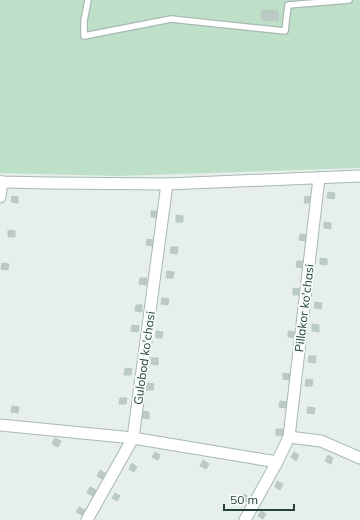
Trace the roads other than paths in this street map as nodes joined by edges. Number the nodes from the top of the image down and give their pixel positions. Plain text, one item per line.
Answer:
1 (88, 0) edge
2 (349, 0) edge
3 (360, 176) edge
4 (319, 178) junction
5 (1, 181) edge
6 (167, 184) junction
7 (0, 196) edge
8 (0, 425) edge
9 (289, 437) junction
10 (134, 438) junction
11 (360, 458) edge
12 (277, 462) junction
13 (87, 520) edge
14 (244, 520) edge

1 - 2 lane
3 - 4 street
4 - 6 street
4 - 9 street, Pillakor ko'chasi
5 - 6 street
5 - 7 street
6 - 10 street, Gulobod ko'chasi
8 - 10 street
9 - 11 street
9 - 12 street, Pillakor ko'chasi
10 - 12 street
10 - 13 street, Gulobod ko'chasi
12 - 14 street

